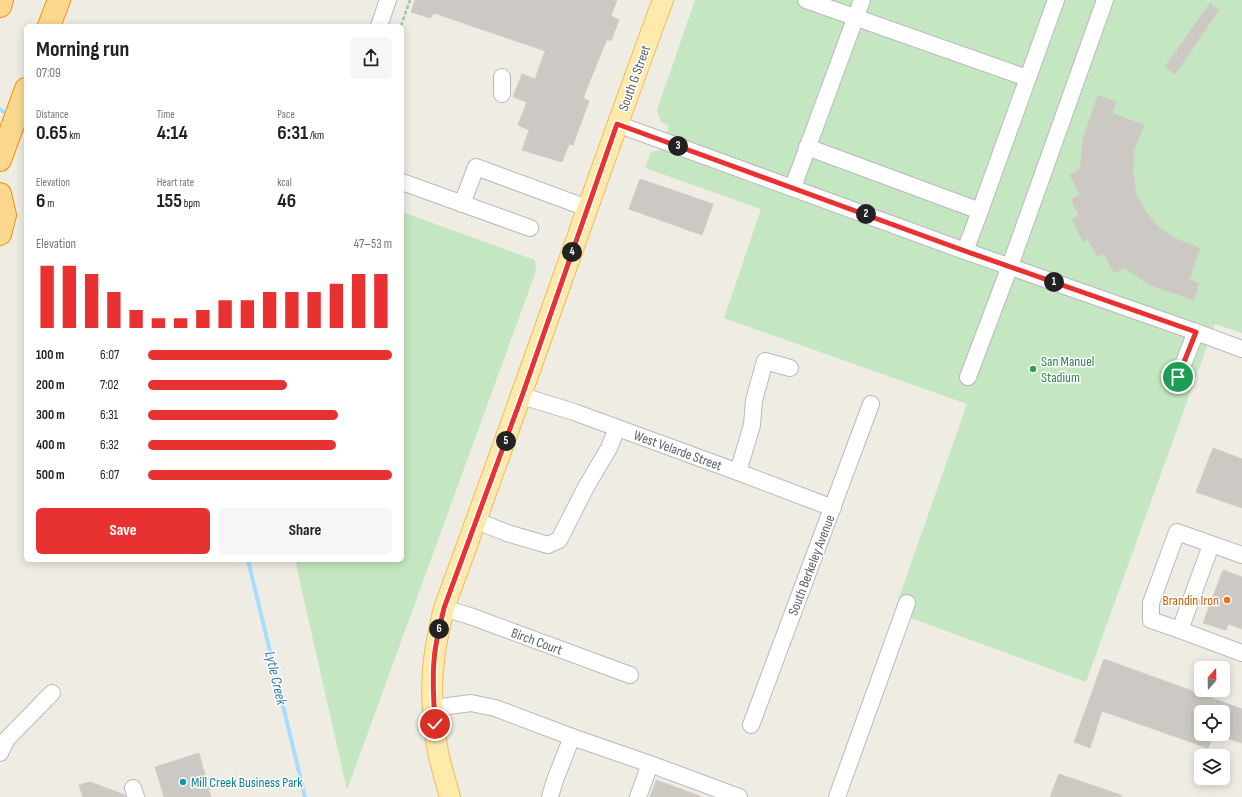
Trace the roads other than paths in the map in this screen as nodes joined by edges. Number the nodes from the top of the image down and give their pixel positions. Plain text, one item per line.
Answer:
1 (2, 0) edge
2 (59, 0) edge
3 (388, 0) edge
4 (663, 0) edge
5 (806, 0) edge
6 (862, 0) edge
7 (1056, 0) edge
8 (1104, 0) edge
9 (0, 6) edge
10 (856, 18) junction
11 (50, 24) edge
12 (380, 24) edge
13 (502, 77) dead end
14 (1027, 78) junction
15 (24, 94) edge
16 (502, 94) dead end
17 (617, 124) junction
18 (807, 147) junction
19 (0, 160) edge
20 (404, 183) edge
21 (793, 188) junction
22 (0, 194) edge
23 (462, 204) junction
24 (587, 208) junction
25 (980, 211) junction
26 (530, 228) dead end
27 (0, 234) edge
28 (965, 251) junction
29 (1010, 266) junction
30 (1196, 332) junction
31 (1242, 349) edge
32 (790, 368) dead end
33 (968, 377) dead end
34 (1178, 377) dead end
35 (522, 396) junction
36 (871, 404) dead end
37 (617, 428) junction
38 (738, 472) junction
39 (833, 508) junction
40 (476, 521) junction
41 (1211, 545) junction
42 (1242, 555) edge
43 (907, 603) dead end
44 (444, 608) junction
45 (1180, 630) junction
46 (1242, 653) edge
47 (630, 675) dead end
48 (52, 693) dead end
49 (434, 708) junction
50 (751, 725) dead end
51 (572, 737) junction
52 (0, 753) edge
53 (650, 764) junction
54 (718, 793) edge
55 (450, 797) edge
56 (550, 797) edge
57 (638, 797) edge
58 (739, 797) edge
59 (837, 797) edge

1 - 9 highway
2 - 11 highway
3 - 12 street
4 - 17 main road, South G Street
5 - 10 street
6 - 10 street
7 - 14 street
8 - 29 street
10 - 14 street
10 - 18 street
13 - 16 street
14 - 25 street
15 - 19 highway
17 - 21 street
17 - 24 main road, South G Street
18 - 21 street
18 - 25 street
20 - 23 street
21 - 28 street
22 - 27 highway
23 - 24 street
23 - 26 street
24 - 35 main road, South G Street
25 - 28 street
28 - 29 street
29 - 30 street
29 - 33 street
30 - 31 street
30 - 34 street
32 - 38 street
35 - 37 street, West Velarde Street
35 - 40 main road, South G Street
36 - 39 street, South Berkeley Avenue
37 - 38 street, West Velarde Street
37 - 40 street
38 - 39 street, West Velarde Street
39 - 50 street, South Berkeley Avenue
40 - 44 main road, South G Street
41 - 42 street
41 - 45 street
41 - 45 street
43 - 59 street
44 - 47 street, Birch Court
44 - 49 main road, South G Street
45 - 46 street
48 - 52 street
49 - 51 street
49 - 55 main road, South G Street
51 - 53 street
51 - 56 street
53 - 54 street
53 - 57 street
54 - 58 street

